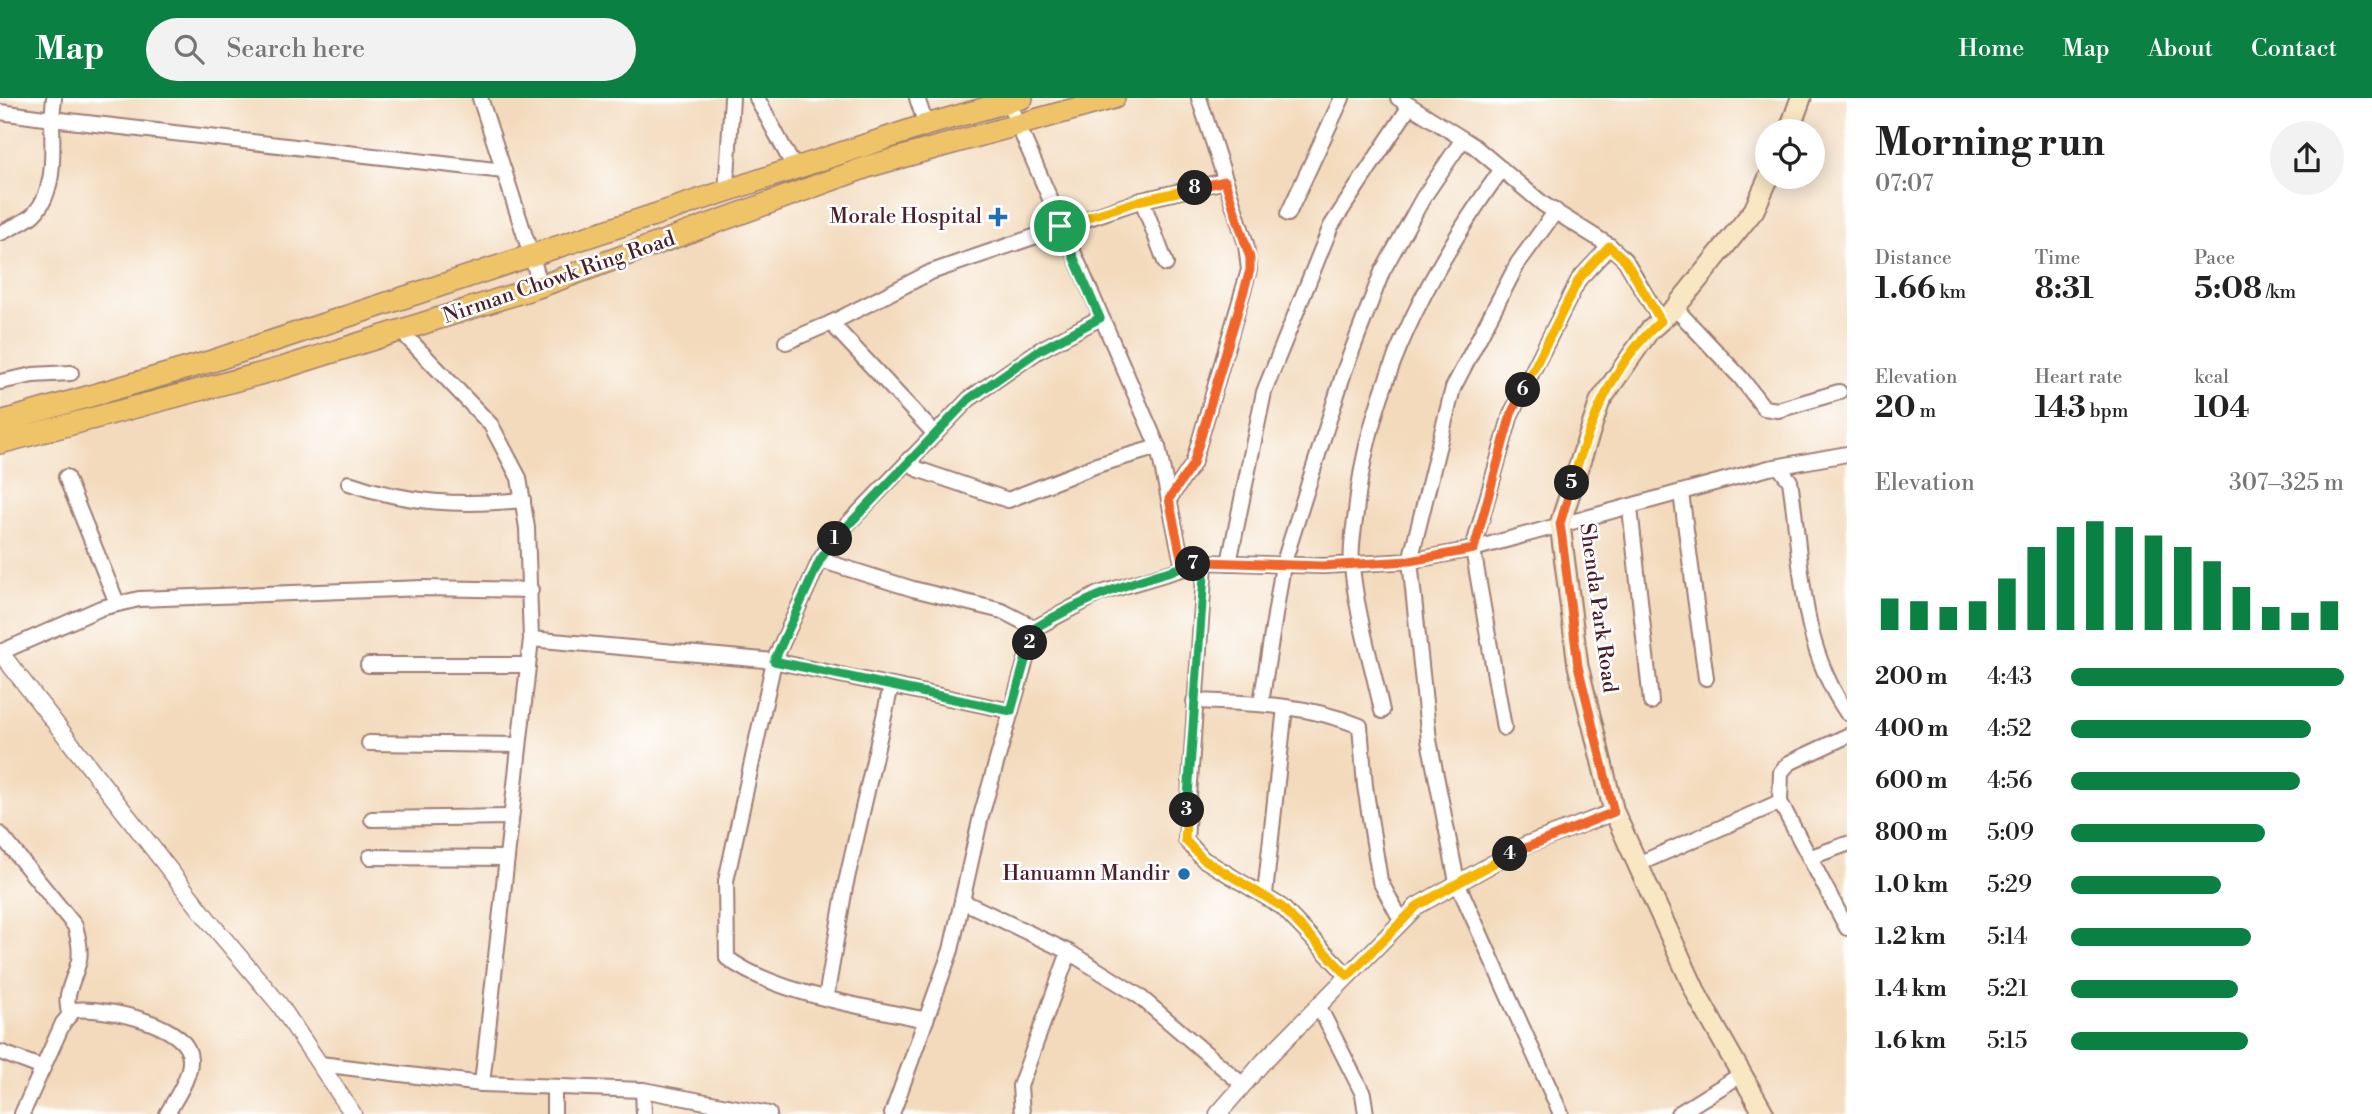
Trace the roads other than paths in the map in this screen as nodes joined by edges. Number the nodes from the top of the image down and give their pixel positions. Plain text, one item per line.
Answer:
1 (54, 98) edge
2 (480, 98) edge
3 (732, 98) edge
4 (757, 98) edge
5 (916, 98) edge
6 (1114, 98) edge
7 (1199, 98) edge
8 (1342, 98) edge
9 (1801, 98) edge
10 (1015, 100) edge
11 (1404, 102) edge
12 (0, 112) edge
13 (52, 118) junction
14 (1793, 119) edge
15 (926, 125) junction
16 (1017, 125) junction
17 (1463, 139) junction
18 (795, 169) junction
19 (1502, 169) junction
20 (504, 171) junction
21 (1225, 181) junction
22 (1763, 189) edge
23 (726, 193) junction
24 (1142, 200) junction
25 (1556, 211) junction
26 (1288, 214) dead end
27 (1060, 226) junction
28 (0, 233) edge
29 (1609, 246) junction
30 (530, 256) junction
31 (1166, 264) dead end
32 (541, 286) junction
33 (1668, 314) junction
34 (1100, 318) junction
35 (831, 323) junction
36 (401, 331) junction
37 (786, 342) dead end
38 (71, 373) dead end
39 (0, 382) edge
40 (1839, 392) dead end
41 (0, 422) edge
42 (934, 434) junction
43 (0, 443) edge
44 (1158, 447) junction
45 (1847, 454) edge
46 (909, 459) junction
47 (1780, 468) junction
48 (66, 477) dead end
49 (349, 484) dead end
50 (1681, 494) junction
51 (1169, 499) junction
52 (523, 500) junction
53 (1630, 508) junction
54 (1560, 524) junction
55 (1474, 549) junction
56 (820, 560) junction
57 (1410, 561) junction
58 (1205, 562) junction
59 (1229, 563) junction
60 (1352, 564) junction
61 (1283, 565) junction
62 (1183, 567) junction
63 (531, 590) junction
64 (117, 603) junction
65 (1035, 628) junction
66 (531, 639) junction
67 (0, 652) edge
68 (774, 661) junction
69 (368, 665) dead end
70 (528, 665) junction
71 (1706, 678) dead end
72 (891, 685) junction
73 (1194, 701) junction
74 (1651, 702) dead end
75 (1261, 703) junction
76 (1285, 706) junction
77 (1011, 711) junction
78 (1382, 711) dead end
79 (1847, 713) edge
80 (1504, 728) dead end
81 (1847, 736) edge
82 (369, 743) dead end
83 (519, 745) junction
84 (1780, 802) junction
85 (1614, 812) junction
86 (511, 817) junction
87 (372, 820) dead end
88 (0, 834) edge
89 (1847, 844) edge
90 (370, 857) dead end
91 (1811, 857) junction
92 (507, 859) junction
93 (1637, 864) junction
94 (1457, 883) junction
95 (1265, 894) junction
96 (962, 901) junction
97 (1401, 920) junction
98 (1847, 928) edge
99 (1069, 952) junction
100 (1348, 976) junction
101 (825, 998) junction
102 (1318, 1005) junction
103 (70, 1015) junction
104 (926, 1020) junction
105 (0, 1052) edge
106 (320, 1064) junction
107 (43, 1068) junction
108 (1742, 1074) junction
109 (482, 1084) junction
110 (1243, 1085) junction
111 (554, 1087) junction
112 (643, 1090) junction
113 (22, 1114) edge
114 (167, 1114) edge
115 (353, 1114) edge
116 (554, 1114) edge
117 (643, 1114) edge
118 (769, 1114) edge
119 (892, 1114) edge
120 (1021, 1114) edge
121 (1217, 1114) edge
122 (1366, 1114) edge
123 (1561, 1114) edge
124 (1678, 1114) edge
125 (1764, 1114) edge

1 - 13 street
2 - 20 street
3 - 23 street
4 - 18 street
5 - 15 street
6 - 16 main road, Nirman Chowk Ring Road
7 - 21 street
8 - 26 street
9 - 14 main road
10 - 15 main road
10 - 16 street
11 - 17 street
11 - 59 street
12 - 13 street
13 - 20 street
13 - 28 street
15 - 18 main road
16 - 27 street
16 - 32 main road, Nirman Chowk Ring Road
17 - 19 street
17 - 61 street
18 - 23 main road
19 - 25 street
19 - 60 street
20 - 30 street
21 - 24 street
21 - 51 street
22 - 33 main road, Shenda Park Road
23 - 30 main road
24 - 27 street
24 - 31 street
25 - 29 street
25 - 57 street
27 - 34 street
27 - 35 street
29 - 33 street
29 - 55 street
30 - 32 street
30 - 41 main road
32 - 36 main road, Nirman Chowk Ring Road
33 - 40 street
33 - 54 main road, Shenda Park Road
34 - 42 street
34 - 44 street
35 - 37 street
35 - 42 street
36 - 43 main road, Nirman Chowk Ring Road
36 - 52 street
38 - 39 street
42 - 46 street
44 - 46 street
44 - 51 street
45 - 47 street
46 - 56 street
47 - 50 street
47 - 79 street
48 - 64 street
49 - 52 street
50 - 53 street
50 - 71 street
51 - 62 street
52 - 63 street
53 - 54 street
53 - 74 street
54 - 55 street
54 - 85 main road, Shenda Park Road
55 - 57 street
55 - 80 street
56 - 65 street
56 - 68 street
57 - 60 street
57 - 94 street
58 - 59 street
58 - 62 street
58 - 73 street
59 - 61 street
60 - 61 street
60 - 78 street
61 - 75 street
62 - 65 street
63 - 64 street
63 - 66 street
64 - 67 street
65 - 77 street
66 - 68 street
66 - 70 street
67 - 106 street
68 - 72 street
68 - 101 street
69 - 70 street
70 - 83 street
72 - 77 street
72 - 101 street
73 - 75 street
73 - 95 street
75 - 76 street
76 - 95 street
76 - 97 street
77 - 96 street
81 - 84 street
82 - 83 street
83 - 86 street
84 - 91 street
84 - 93 street
85 - 93 main road, Shenda Park Road
85 - 94 street
86 - 87 street
86 - 92 street
88 - 103 street
89 - 91 street
90 - 92 street
91 - 98 street
92 - 109 street
93 - 108 main road, Shenda Park Road
94 - 97 street
94 - 123 street
95 - 100 street
96 - 99 street
96 - 104 street
97 - 100 street
99 - 110 street
99 - 120 street
100 - 102 street
101 - 104 street
102 - 110 street
102 - 122 street
103 - 107 street
103 - 114 street
104 - 119 street
105 - 107 street
106 - 109 street
106 - 115 street
107 - 113 street
108 - 124 street
108 - 125 main road, Shenda Park Road
109 - 111 street
110 - 121 street
111 - 112 street
111 - 116 street
112 - 117 street
112 - 118 street

